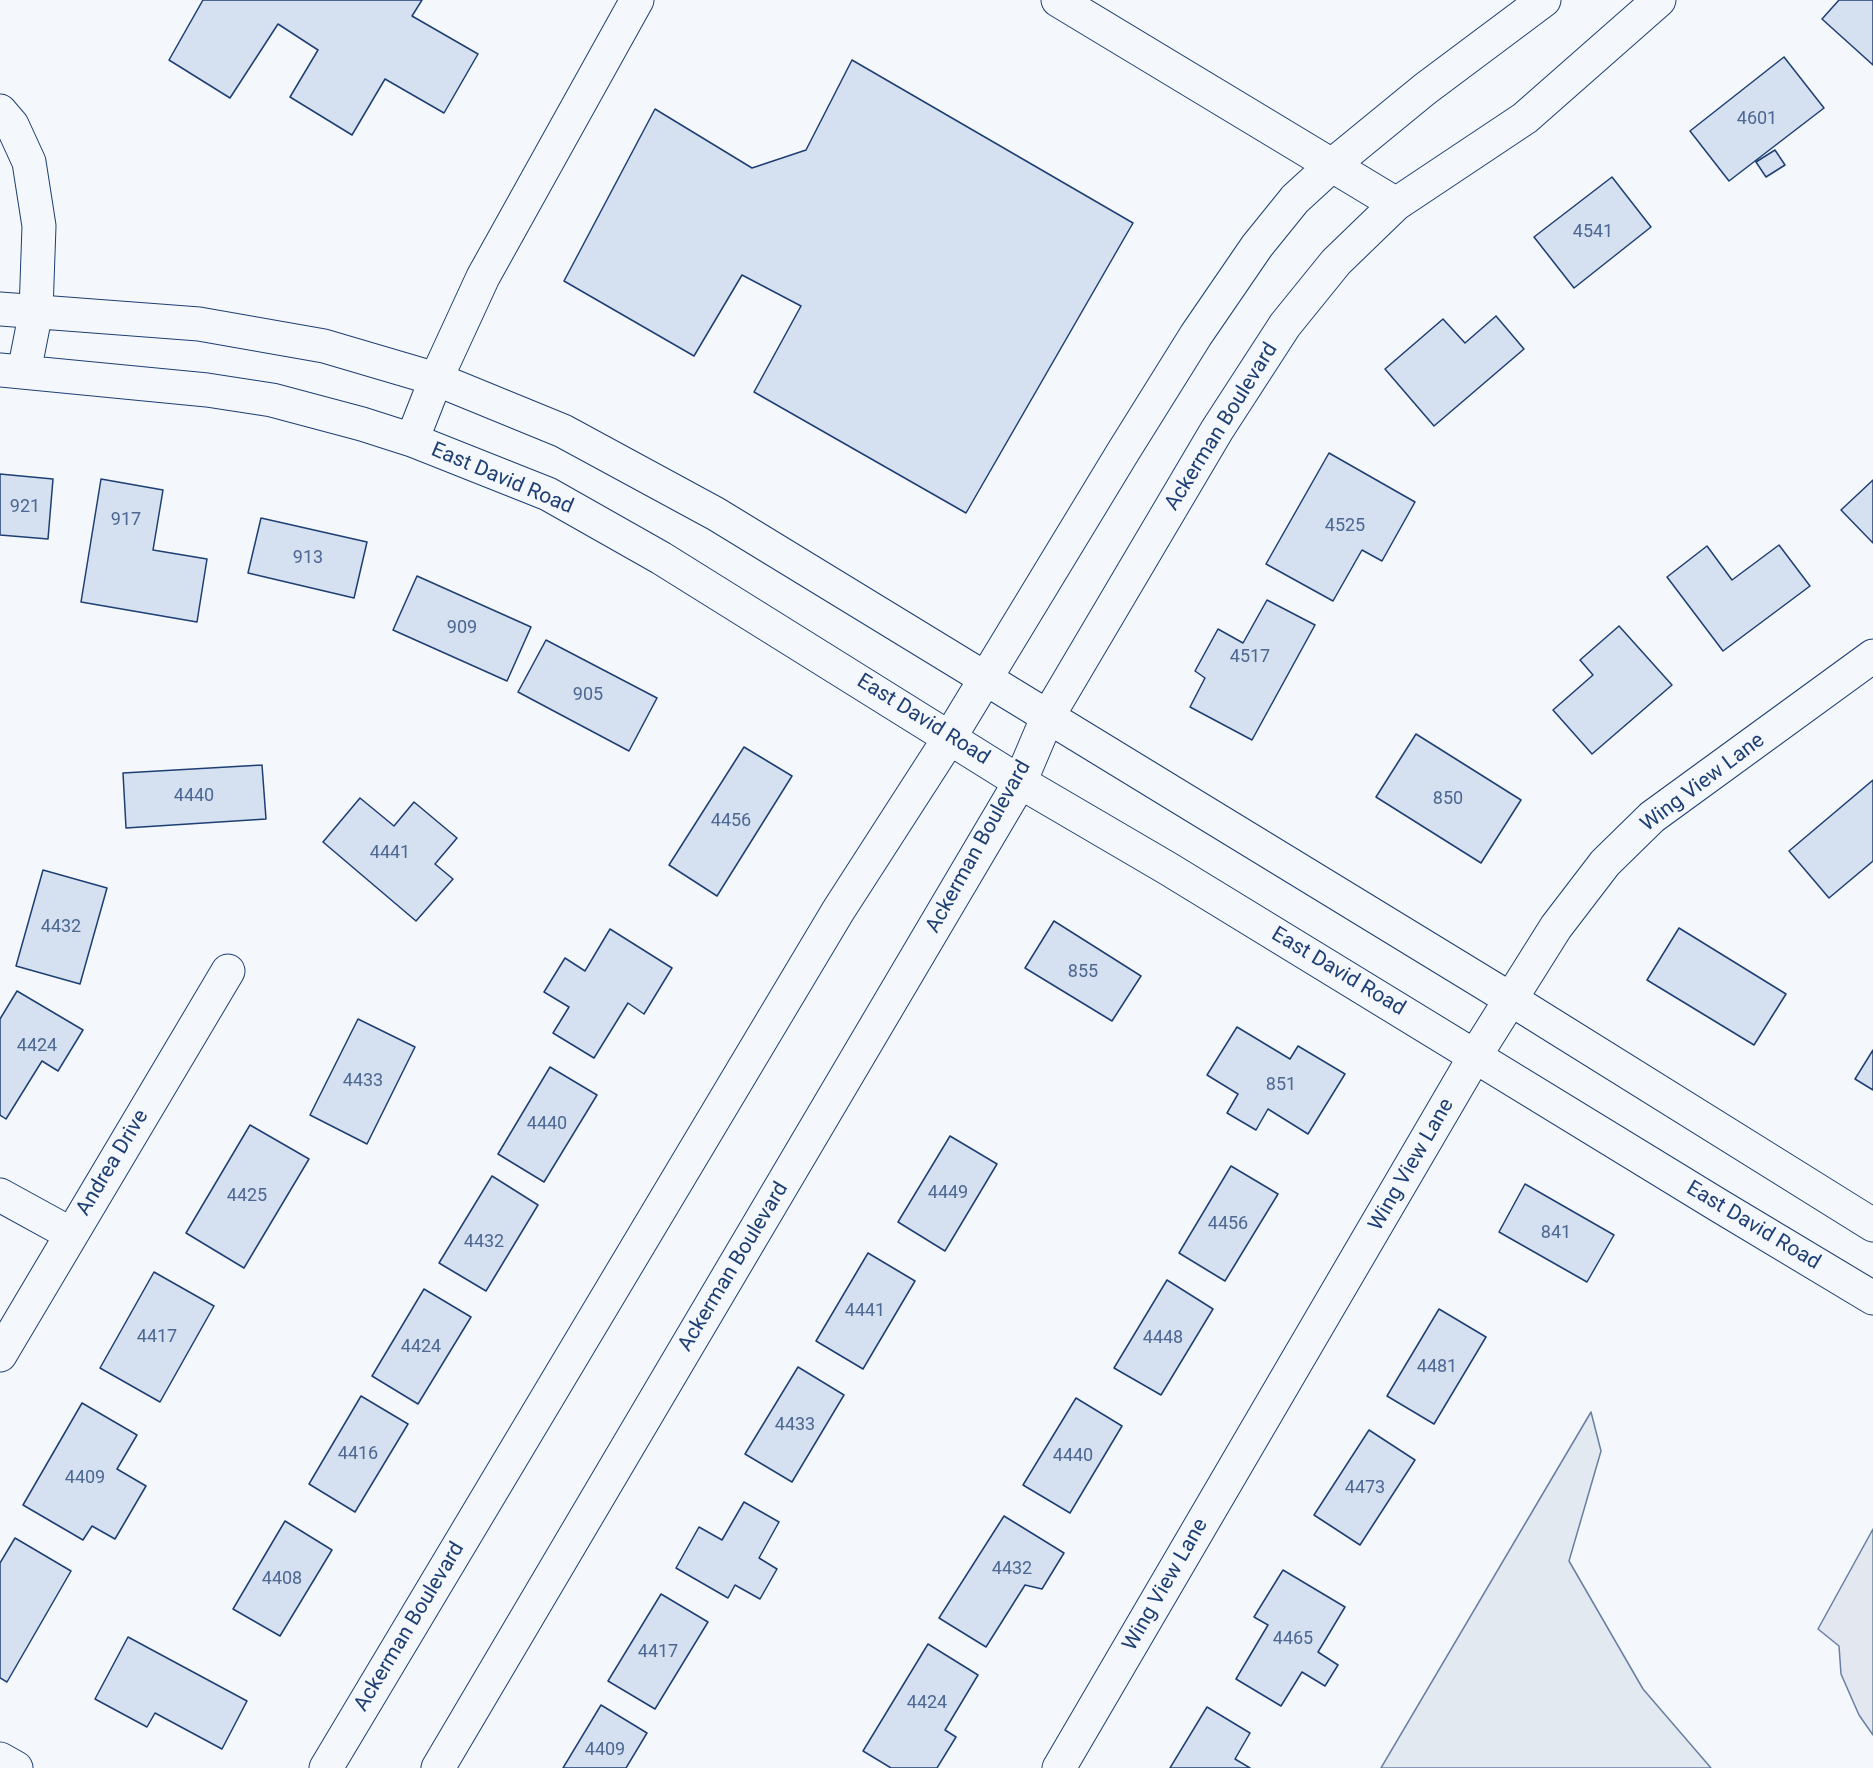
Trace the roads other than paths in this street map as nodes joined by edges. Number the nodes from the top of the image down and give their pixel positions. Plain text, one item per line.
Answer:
1 (637, 0) edge
2 (1058, 0) edge
3 (1544, 0) edge
4 (1659, 0) edge
5 (0, 111) edge
6 (1331, 166) junction
7 (1396, 204) junction
8 (0, 309) edge
9 (36, 311) junction
10 (12, 371) edge
11 (436, 380) junction
12 (412, 440) junction
13 (1873, 656) edge
14 (986, 680) junction
15 (1048, 716) junction
16 (950, 737) junction
17 (1020, 782) junction
18 (228, 971) dead end
19 (1512, 1000) junction
20 (1475, 1056) junction
21 (0, 1195) edge
22 (1873, 1225) edge
23 (70, 1234) junction
24 (1873, 1298) edge
25 (0, 1355) edge
26 (0, 1759) edge
27 (16, 1768) edge
28 (326, 1768) edge
29 (438, 1768) edge
30 (1059, 1768) edge

1 - 11 street
2 - 6 street
3 - 6 street, Ackerman Boulevard
4 - 7 street, Ackerman Boulevard
5 - 9 street
6 - 7 street
6 - 14 street, Ackerman Boulevard
7 - 15 street, Ackerman Boulevard
8 - 9 street
9 - 10 street
9 - 11 street
10 - 12 street, East David Road
11 - 12 street
11 - 14 street
12 - 16 street, East David Road
13 - 19 street, Wing View Lane
14 - 15 street
14 - 16 street, Ackerman Boulevard
15 - 17 street, Ackerman Boulevard
15 - 19 street
16 - 17 street, East David Road
16 - 28 street, Ackerman Boulevard
17 - 20 street, East David Road
17 - 29 street, Ackerman Boulevard
18 - 23 street, Andrea Drive
19 - 20 street, Wing View Lane
19 - 22 street
20 - 24 street, East David Road
20 - 30 street, Wing View Lane
21 - 23 street
23 - 25 street, Andrea Drive
26 - 27 street

